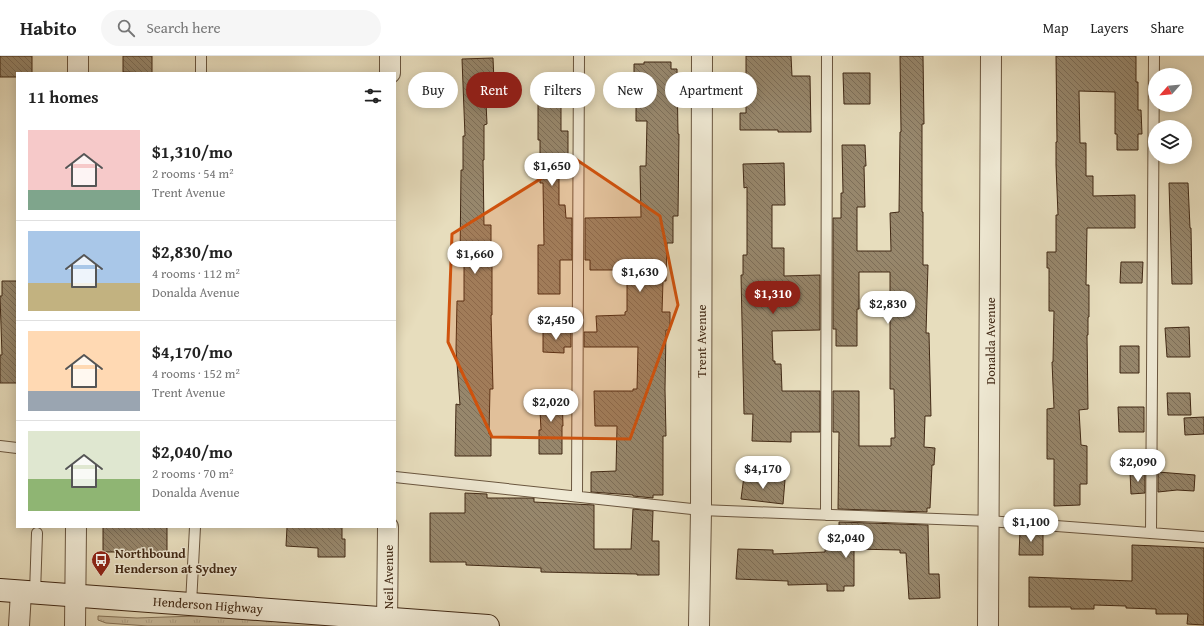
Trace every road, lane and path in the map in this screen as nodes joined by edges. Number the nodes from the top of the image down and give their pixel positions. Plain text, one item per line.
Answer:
1 (78, 56) edge
2 (201, 56) edge
3 (390, 56) edge
4 (579, 56) edge
5 (702, 56) edge
6 (827, 56) edge
7 (991, 56) edge
8 (1154, 56) edge
9 (78, 72) edge
10 (201, 72) edge
11 (390, 72) edge
12 (0, 446) edge
13 (16, 448) edge
14 (396, 477) edge
15 (577, 496) junction
16 (701, 510) junction
17 (826, 515) junction
18 (989, 521) junction
19 (76, 528) edge
20 (195, 528) edge
21 (388, 528) edge
22 (37, 533) dead end
23 (1151, 533) junction
24 (1204, 537) edge
25 (19, 592) edge
26 (76, 595) junction
27 (191, 604) junction
28 (387, 622) edge
29 (447, 624) edge
30 (20, 626) edge
31 (76, 626) edge
32 (488, 626) edge
33 (699, 626) edge
34 (988, 626) edge

1 - 9 street
2 - 10 lane
3 - 11 street
4 - 15 lane
5 - 16 street, Trent Avenue
6 - 17 lane
7 - 18 street, Donalda Avenue
8 - 23 lane
12 - 13 lane
14 - 15 lane
15 - 16 lane
16 - 17 lane
16 - 33 street, Trent Avenue
17 - 18 lane
18 - 23 lane
18 - 34 street, Donalda Avenue
19 - 26 street
20 - 27 lane
21 - 28 street, Neil Avenue
22 - 25 lane
23 - 24 lane
25 - 26 main road, Henderson Highway
25 - 30 street
26 - 27 main road, Henderson Highway
26 - 31 street
27 - 28 main road, Henderson Highway
28 - 29 main road, Henderson Highway
29 - 32 main road, Henderson Highway

